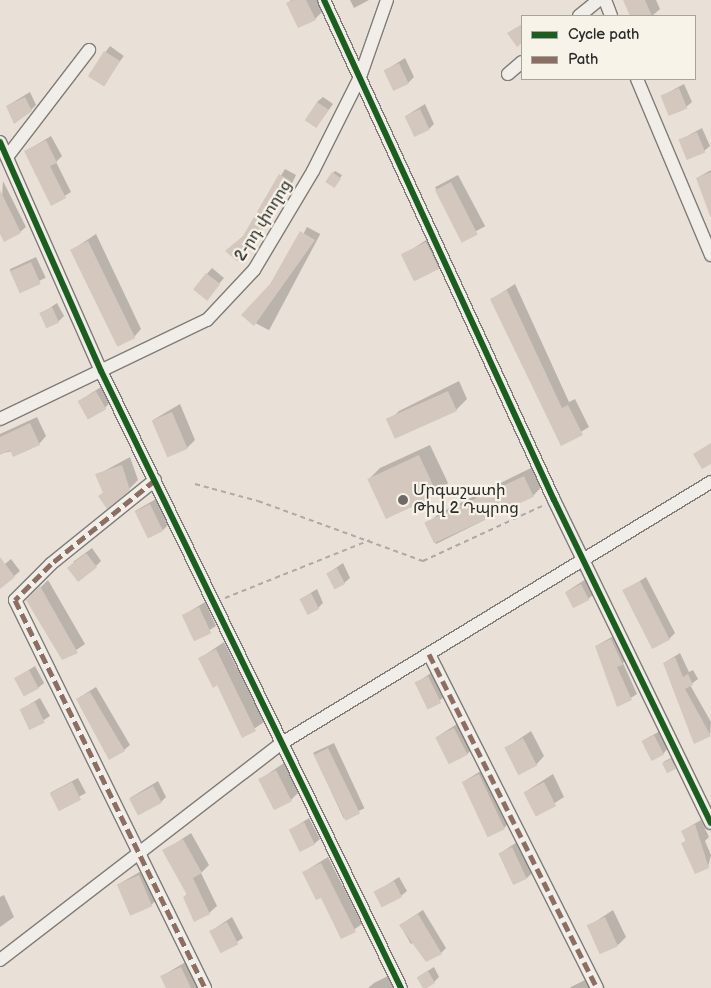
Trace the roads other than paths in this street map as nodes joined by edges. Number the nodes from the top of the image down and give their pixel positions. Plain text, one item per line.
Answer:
1 (324, 0) edge
2 (387, 0) edge
3 (599, 0) edge
4 (604, 0) edge
5 (580, 15) edge
6 (611, 15) edge
7 (89, 50) dead end
8 (521, 63) edge
9 (508, 74) dead end
10 (360, 77) junction
11 (638, 80) edge
12 (0, 142) edge
13 (7, 157) junction
14 (711, 255) edge
15 (101, 371) junction
16 (0, 419) edge
17 (155, 480) junction
18 (711, 482) edge
19 (584, 557) junction
20 (429, 654) junction
21 (282, 743) junction
22 (711, 824) edge
23 (140, 849) junction
24 (0, 960) edge
25 (205, 988) edge
26 (402, 988) edge
27 (597, 988) edge

1 - 10 street
2 - 10 street, 2-րդ փողոց
3 - 5 street
4 - 6 street
7 - 13 street
8 - 9 street
10 - 15 street, 2-րդ փողոց
10 - 19 street
11 - 14 street
12 - 13 street
13 - 15 street
15 - 16 street, 2-րդ փողոց
15 - 17 street
17 - 21 street
17 - 23 street
18 - 19 street
19 - 20 street
19 - 22 street
20 - 21 street
20 - 27 street
21 - 23 street
21 - 26 street
23 - 24 street
23 - 25 street

